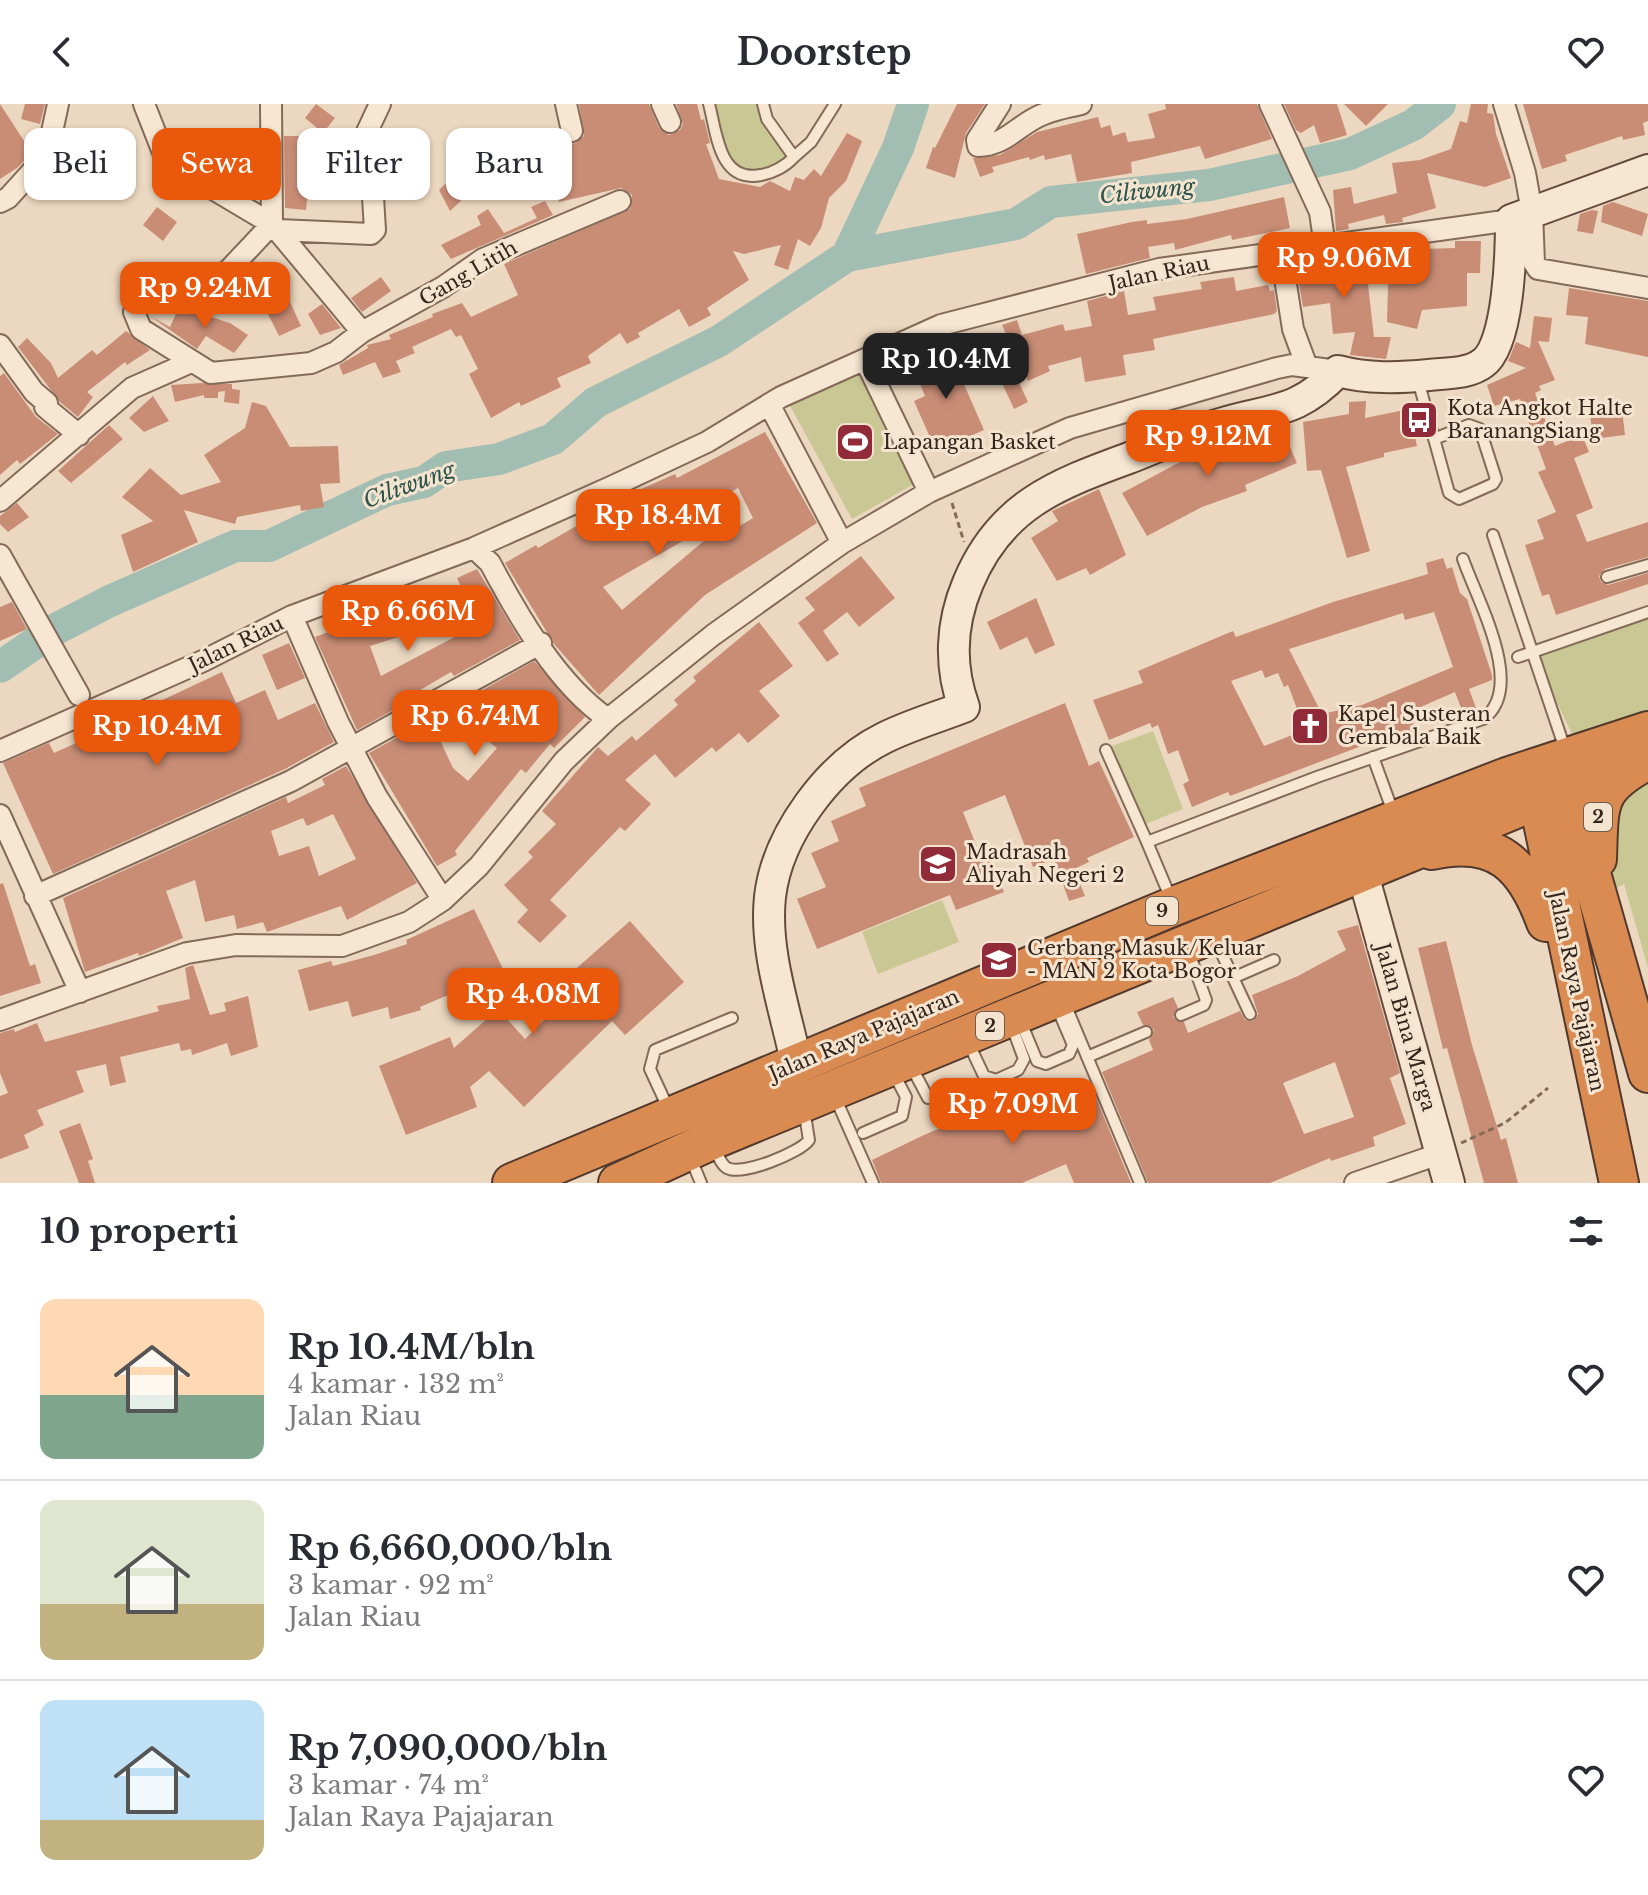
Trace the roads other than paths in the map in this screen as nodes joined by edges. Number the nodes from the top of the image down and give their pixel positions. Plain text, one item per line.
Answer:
1 (58, 104) edge
2 (144, 104) edge
3 (271, 104) edge
4 (380, 104) edge
5 (566, 104) edge
6 (709, 104) edge
7 (763, 104) edge
8 (835, 104) edge
9 (1000, 104) edge
10 (1081, 104) edge
11 (1270, 104) edge
12 (1504, 104) edge
13 (571, 128) edge
14 (794, 157) junction
15 (1648, 170) edge
16 (620, 201) dead end
17 (0, 202) edge
18 (1522, 216) junction
19 (275, 227) junction
20 (1325, 247) junction
21 (1281, 253) junction
22 (1648, 288) edge
23 (203, 292) road end
24 (148, 299) road end
25 (362, 332) junction
26 (3, 356) edge
27 (865, 360) junction
28 (191, 362) junction
29 (1307, 367) junction
30 (1338, 371) junction
31 (1417, 376) junction
32 (769, 404) junction
33 (79, 435) junction
34 (1434, 439) junction
35 (937, 489) junction
36 (0, 501) edge
37 (1493, 535) dead end
38 (842, 543) junction
39 (474, 548) junction
40 (0, 555) edge
41 (1463, 559) dead end
42 (1648, 565) edge
43 (1607, 577) dead end
44 (1648, 612) edge
45 (292, 616) junction
46 (541, 643) junction
47 (1533, 652) junction
48 (1518, 657) dead end
49 (79, 695) dead end
50 (608, 719) junction
51 (1648, 731) edge
52 (351, 747) junction
53 (1106, 750) dead end
54 (0, 751) edge
55 (1373, 757) junction
56 (1648, 758) edge
57 (1550, 776) junction
58 (0, 815) edge
59 (1147, 842) junction
60 (1383, 850) junction
61 (35, 896) junction
62 (1599, 897) junction
63 (443, 900) junction
64 (1174, 906) junction
65 (1198, 939) junction
66 (1274, 960) dead end
67 (1235, 977) junction
68 (80, 992) junction
69 (1057, 998) junction
70 (1250, 1014) dead end
71 (1181, 1015) dead end
72 (1014, 1016) junction
73 (732, 1018) dead end
74 (0, 1020) edge
75 (1583, 1023) junction
76 (1146, 1032) dead end
77 (966, 1036) junction
78 (1087, 1057) junction
79 (899, 1063) junction
80 (1648, 1073) edge
81 (965, 1087) dead end
82 (805, 1089) junction
83 (672, 1115) junction
84 (863, 1133) dead end
85 (1442, 1153) junction
86 (701, 1158) edge
87 (629, 1181) edge
88 (512, 1183) edge
89 (873, 1183) edge
90 (1140, 1183) edge
91 (1355, 1183) edge
92 (1449, 1183) edge
93 (1619, 1183) edge

1 - 17 street
2 - 19 street
3 - 19 street
4 - 19 street
5 - 13 street
6 - 14 lane
7 - 14 lane
8 - 14 lane
9 - 10 street
11 - 20 street
12 - 18 street
15 - 18 street
16 - 25 street, Gang Litih
18 - 20 street, Jalan Riau
18 - 22 street
18 - 31 street
19 - 23 street
19 - 25 street
20 - 21 street, Jalan Riau
21 - 27 street, Jalan Riau
21 - 29 street
24 - 28 street, Gang Litih
25 - 28 street, Gang Litih
26 - 33 street
27 - 32 street, Jalan Riau
27 - 35 street
28 - 33 street
29 - 30 street
29 - 35 street
30 - 31 street
30 - 82 street
31 - 34 lane
32 - 38 street
32 - 39 street, Jalan Riau
33 - 36 street
34 - 34 lane
35 - 38 street
37 - 47 lane
38 - 50 street
39 - 45 street, Jalan Riau
39 - 46 street
40 - 49 street
41 - 55 lane
42 - 43 lane
44 - 47 lane
45 - 52 street
45 - 54 street, Jalan Riau
46 - 50 street
46 - 52 street
47 - 48 lane
47 - 57 lane
50 - 63 street
51 - 57 highway, Jalan Raya Pajajaran / 2
52 - 61 street
52 - 63 street
53 - 59 lane
55 - 59 lane
55 - 60 lane
56 - 57 highway, Jalan Raya Pajajaran / 2
56 - 62 highway, 2
57 - 60 highway, Jalan Raya Pajajaran / 2
57 - 62 highway, Jalan Raya Pajajaran / 2
57 - 75 highway, Jalan Raya Pajajaran
58 - 61 street
59 - 64 lane
60 - 64 highway, Jalan Raya Pajajaran / 9
60 - 65 highway, Jalan Raya Pajajaran / 2
60 - 75 highway
60 - 85 street, Jalan Bina Marga
61 - 68 street
62 - 80 highway, Jalan Raya Pajajaran
63 - 68 street
64 - 82 highway, Jalan Raya Pajajaran / 9
65 - 67 lane
65 - 69 highway, Jalan Raya Pajajaran / 2
65 - 71 lane
66 - 67 lane
67 - 70 lane
68 - 74 street
69 - 72 highway, Jalan Raya Pajajaran / 2
69 - 72 lane
69 - 78 lane
72 - 77 highway, Jalan Raya Pajajaran / 2
72 - 77 lane
73 - 83 lane
75 - 93 highway, Jalan Raya Pajajaran
76 - 78 lane
77 - 79 highway, Jalan Raya Pajajaran / 2
78 - 90 lane
79 - 81 lane
79 - 82 highway, Jalan Raya Pajajaran / 2
79 - 84 lane
82 - 83 highway, Jalan Raya Pajajaran
82 - 86 highway, Jalan Raya Pajajaran / 2
82 - 89 lane
83 - 88 highway, Jalan Raya Pajajaran
85 - 91 street
85 - 92 street, Jalan Bina Marga
86 - 87 highway, Jalan Raya Pajajaran / 2

